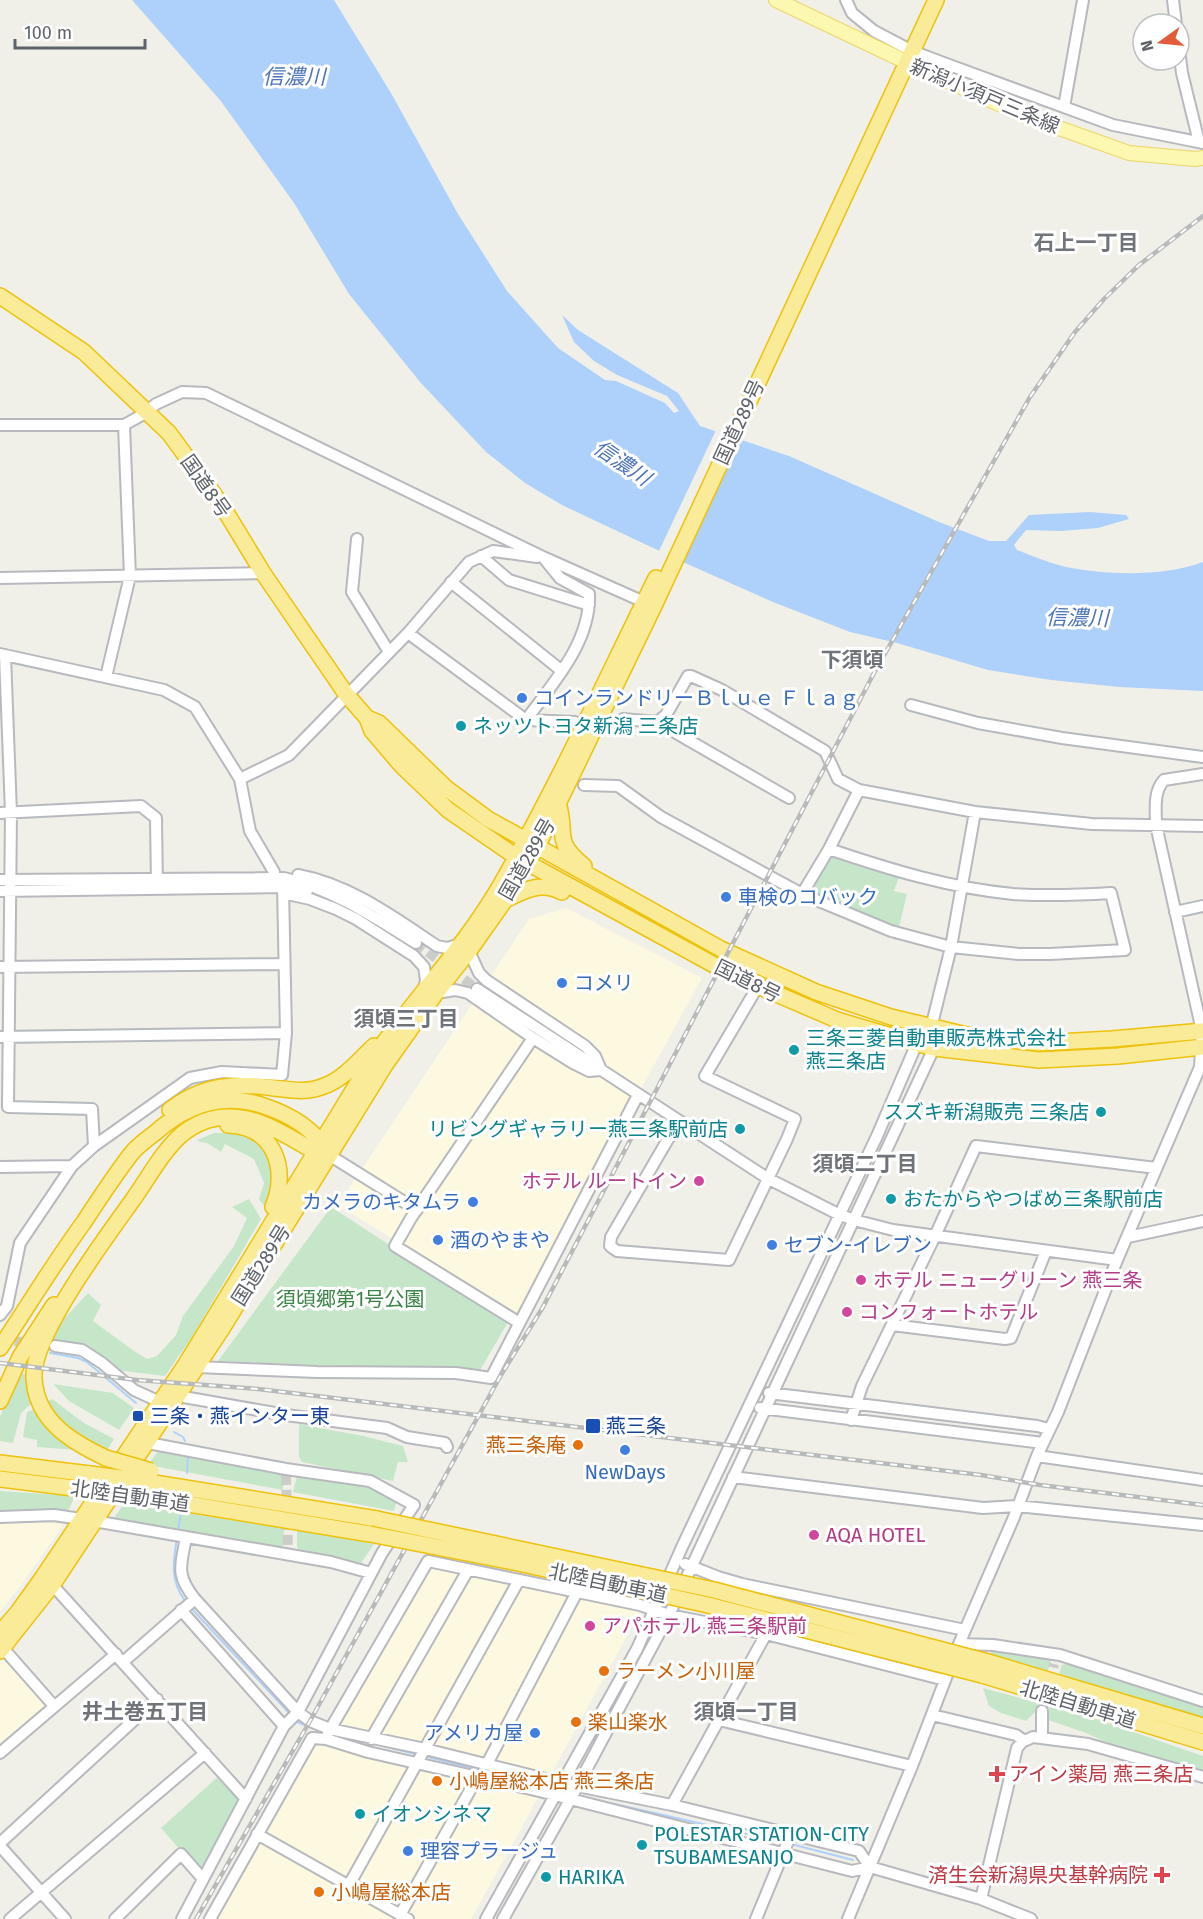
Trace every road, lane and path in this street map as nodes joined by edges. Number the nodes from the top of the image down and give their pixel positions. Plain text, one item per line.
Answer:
1 (776, 0) edge
2 (846, 0) edge
3 (925, 0) edge
4 (936, 0) edge
5 (1083, 0) edge
6 (902, 59) junction
7 (1182, 72) edge
8 (1064, 107) junction
9 (1201, 143) edge
10 (1203, 158) edge
11 (0, 296) edge
12 (152, 408) junction
13 (0, 425) edge
14 (124, 425) junction
15 (357, 539) dead end
16 (481, 556) junction
17 (543, 557) junction
18 (263, 573) junction
19 (130, 576) junction
20 (0, 578) edge
21 (451, 582) junction
22 (652, 594) junction
23 (590, 605) junction
24 (408, 633) junction
25 (389, 652) junction
26 (3, 654) edge
27 (562, 671) junction
28 (106, 677) junction
29 (346, 694) junction
30 (911, 705) dead end
31 (367, 718) junction
32 (623, 718) tunnel mouth
33 (526, 720) junction
34 (575, 722) dead end
35 (657, 722) junction
36 (5, 735) edge
37 (1203, 757) edge
38 (1203, 774) edge
39 (240, 779) junction
40 (584, 785) dead end
41 (859, 790) junction
42 (789, 798) dead end
43 (558, 804) junction
44 (975, 812) junction
45 (5, 813) edge
46 (1156, 825) junction
47 (1203, 826) edge
48 (531, 843) junction
49 (829, 849) junction
50 (522, 860) junction
51 (274, 874) junction
52 (587, 875) junction
53 (157, 883) junction
54 (4, 885) edge
55 (963, 886) junction
56 (283, 890) junction
57 (802, 894) junction
58 (505, 900) junction
59 (351, 903) junction
60 (1203, 906) edge
61 (610, 909) junction
62 (1176, 912) junction
63 (416, 943) tunnel mouth
64 (951, 947) junction
65 (465, 948) junction
66 (284, 964) junction
67 (4, 967) edge
68 (758, 986) junction
69 (477, 989) tunnel mouth
70 (430, 991) junction
71 (398, 1022) junction
72 (931, 1028) junction
73 (1203, 1031) edge
74 (286, 1033) junction
75 (4, 1037) edge
76 (533, 1038) junction
77 (917, 1043) junction
78 (934, 1048) junction
79 (1203, 1048) edge
80 (1202, 1068) edge
81 (601, 1070) junction
82 (638, 1095) junction
83 (4, 1100) edge
84 (678, 1122) junction
85 (94, 1146) junction
86 (171, 1146) junction
87 (322, 1149) junction
88 (133, 1152) junction
89 (72, 1166) junction
90 (0, 1167) edge
91 (1156, 1168) junction
92 (767, 1178) junction
93 (417, 1210) junction
94 (838, 1214) junction
95 (854, 1220) junction
96 (1203, 1221) edge
97 (935, 1236) junction
98 (1128, 1237) junction
99 (63, 1251) junction
100 (1046, 1251) junction
101 (1117, 1260) junction
102 (86, 1266) junction
103 (241, 1272) junction
104 (0, 1315) edge
105 (518, 1322) junction
106 (892, 1325) junction
107 (55, 1346) dead end
108 (0, 1348) edge
109 (197, 1367) junction
110 (0, 1381) edge
111 (757, 1392) junction
112 (773, 1394) junction
113 (178, 1396) junction
114 (0, 1401) edge
115 (160, 1402) junction
116 (856, 1404) junction
117 (750, 1407) junction
118 (766, 1409) junction
119 (851, 1420) junction
120 (1049, 1429) junction
121 (148, 1443) junction
122 (1043, 1443) junction
123 (447, 1447) dead end
124 (1036, 1456) junction
125 (0, 1463) edge
126 (146, 1476) junction
127 (733, 1477) junction
128 (0, 1479) edge
129 (1203, 1480) edge
130 (0, 1484) edge
131 (81, 1489) junction
132 (1017, 1506) junction
133 (0, 1517) edge
134 (87, 1520) junction
135 (1203, 1525) edge
136 (178, 1536) junction
137 (676, 1561) junction
138 (690, 1565) junction
139 (468, 1570) junction
140 (371, 1573) junction
141 (48, 1580) junction
142 (519, 1580) junction
143 (577, 1592) junction
144 (187, 1604) junction
145 (656, 1609) junction
146 (669, 1615) junction
147 (965, 1630) junction
148 (0, 1633) edge
149 (766, 1634) junction
150 (959, 1644) junction
151 (1, 1650) edge
152 (119, 1658) junction
153 (985, 1669) junction
154 (945, 1680) junction
155 (157, 1700) junction
156 (1203, 1701) edge
157 (54, 1706) junction
158 (1042, 1711) tunnel mouth
159 (296, 1713) junction
160 (932, 1715) junction
161 (719, 1720) junction
162 (285, 1724) junction
163 (1203, 1726) edge
164 (328, 1734) junction
165 (1042, 1737) junction
166 (371, 1738) junction
167 (1023, 1740) junction
168 (1203, 1742) edge
169 (0, 1753) edge
170 (205, 1753) junction
171 (422, 1756) junction
172 (487, 1764) junction
173 (912, 1766) junction
174 (478, 1776) junction
175 (1203, 1777) edge
176 (562, 1784) junction
177 (577, 1787) junction
178 (556, 1796) junction
179 (246, 1799) junction
180 (570, 1800) junction
181 (672, 1805) junction
182 (257, 1834) junction
183 (790, 1836) junction
184 (0, 1845) edge
185 (784, 1851) junction
186 (870, 1867) junction
187 (203, 1879) junction
188 (348, 1885) junction
189 (42, 1893) junction
190 (981, 1899) junction
191 (404, 1917) edge
192 (10, 1919) edge
193 (64, 1919) edge
194 (115, 1919) edge
195 (182, 1919) edge
196 (210, 1919) edge
197 (486, 1919) edge
198 (503, 1919) edge
199 (756, 1919) edge
200 (848, 1919) edge
201 (1031, 1919) edge

1 - 6 main road, 新潟小須戸三条線
2 - 6 street
3 - 6 highway, 国道289号
4 - 6 highway, 国道289号
5 - 8 street
6 - 8 street
6 - 10 main road, 新潟小須戸三条線
6 - 22 highway, 国道289号
7 - 9 street
8 - 9 street
11 - 12 highway, 国道8号
12 - 14 street
12 - 17 street
12 - 18 highway, 国道8号
13 - 14 street
14 - 19 street
15 - 25 street
16 - 17 street
16 - 21 street
16 - 23 street
17 - 22 street
17 - 23 street
18 - 19 street
18 - 29 highway, 国道8号
19 - 20 street
19 - 28 street
21 - 24 street
21 - 27 street
22 - 43 highway, 国道289号
22 - 48 highway, 国道289号
23 - 27 street
24 - 25 street
24 - 33 street
25 - 29 street
26 - 28 street
26 - 36 street
27 - 33 street
28 - 39 street
29 - 31 highway, 国道8号
29 - 39 street
30 - 37 street
31 - 48 highway, 国道8号
31 - 50 highway, 国道8号
32 - 35 street
33 - 34 street
35 - 41 street
35 - 42 street
36 - 45 street
38 - 46 street
39 - 51 street
40 - 57 street
41 - 44 street
41 - 49 street
43 - 48 highway, 国道289号
43 - 52 highway
44 - 46 street
44 - 55 street
45 - 53 street
45 - 54 street
46 - 47 street
46 - 62 street
48 - 50 highway, 国道289号
48 - 52 highway, 国道8号
49 - 55 street
49 - 57 street
50 - 58 highway, 国道289号
50 - 61 highway, 国道8号
50 - 65 highway, 国道289号
51 - 53 street
51 - 59 street
51 - 65 street
52 - 72 highway, 国道8号
53 - 54 street
53 - 56 street
54 - 67 street
55 - 64 street
55 - 64 street
56 - 59 street
56 - 66 street
56 - 70 street
57 - 64 street
58 - 61 highway
58 - 65 highway, 国道289号
59 - 63 street
60 - 62 street
61 - 68 highway, 国道8号
62 - 73 street
64 - 72 street
65 - 70 highway, 国道289号
65 - 81 street
66 - 67 street
66 - 74 street
67 - 75 street
68 - 77 highway, 国道8号
68 - 92 street
69 - 81 street
70 - 71 highway, 国道289号
70 - 76 street
70 - 87 highway, 国道289号
71 - 87 highway, 国道289号
71 - 88 highway
72 - 73 highway, 国道8号
72 - 77 street
72 - 78 street
73 - 79 street
74 - 75 street
74 - 85 street
75 - 83 street
76 - 81 street
76 - 93 street
77 - 78 highway, 国道8号
77 - 94 street
78 - 79 highway, 国道8号
78 - 95 street
79 - 80 street
80 - 91 street
81 - 82 street
82 - 84 street
82 - 105 street
83 - 85 street
84 - 92 street
84 - 92 street
85 - 89 street
86 - 87 highway
86 - 102 highway
86 - 103 highway
87 - 88 highway
87 - 93 street
87 - 103 highway, 国道289号
87 - 109 highway, 国道289号
88 - 99 highway
89 - 90 street
89 - 104 street
91 - 97 street
91 - 98 street
92 - 94 street
93 - 105 street
94 - 95 street
94 - 111 street
95 - 97 street
95 - 112 street
96 - 98 street
97 - 100 street
97 - 106 street
98 - 101 street
99 - 108 highway
99 - 110 highway
100 - 101 street
100 - 106 street
101 - 120 street
102 - 114 highway
102 - 126 highway, bridge
103 - 115 highway, 国道289号
105 - 109 street
106 - 116 street
107 - 115 street
109 - 113 highway, 国道289号
111 - 112 street
111 - 117 street
112 - 116 street
112 - 118 street
113 - 121 highway, 国道289号
113 - 123 street
115 - 134 highway, 国道289号
116 - 119 street
116 - 120 street
117 - 118 street
117 - 137 street
118 - 119 street
118 - 127 street
119 - 122 street
120 - 122 street
121 - 134 highway, 国道289号
121 - 140 street
122 - 124 street
124 - 129 street
124 - 132 street
125 - 126 highway, 北陸自動車道, bridge
126 - 153 highway, 北陸自動車道, bridge
127 - 132 street
127 - 138 street
128 - 131 highway, 北陸自動車道
130 - 131 highway
131 - 153 highway, 北陸自動車道, bridge
132 - 135 street
132 - 147 street
133 - 134 street
134 - 136 street
134 - 141 highway, 国道289号
136 - 140 street
136 - 144 street
137 - 138 street
137 - 145 street
138 - 146 street
138 - 147 street
139 - 142 street
139 - 164 street
139 - 166 street
140 - 159 street
141 - 148 highway, 国道289号
141 - 151 highway, 国道289号
141 - 152 street
142 - 143 street
142 - 171 street
143 - 145 street
143 - 172 street
144 - 152 street
144 - 159 street
144 - 162 street
145 - 146 street
145 - 176 street
146 - 149 street
146 - 177 street
147 - 150 street
149 - 154 street
149 - 161 street
150 - 154 street
150 - 156 street
151 - 157 street
152 - 155 street
152 - 157 street
153 - 163 highway, 北陸自動車道
153 - 168 highway, 北陸自動車道
154 - 160 street
155 - 170 street
155 - 184 street
157 - 169 street
158 - 165 street
159 - 162 street
159 - 164 street
160 - 167 street
160 - 173 street
161 - 173 street
161 - 181 street
162 - 179 street
164 - 166 street
164 - 171 street
164 - 182 street
165 - 167 street
165 - 175 street
166 - 171 street
167 - 190 street
170 - 179 street
170 - 189 street
171 - 172 street
171 - 174 street
171 - 188 street
172 - 176 street
173 - 186 street
174 - 178 street
174 - 191 street
176 - 177 street
176 - 178 street
177 - 180 street
177 - 181 street
178 - 180 street
178 - 197 street
179 - 187 street
180 - 185 street
180 - 198 street
181 - 183 street
182 - 188 street
182 - 196 street
183 - 185 street
183 - 186 street
184 - 189 street
185 - 186 street
185 - 199 street
186 - 190 street
186 - 200 street
187 - 194 street
187 - 195 street
188 - 191 street
189 - 192 street
189 - 193 street
190 - 201 street

